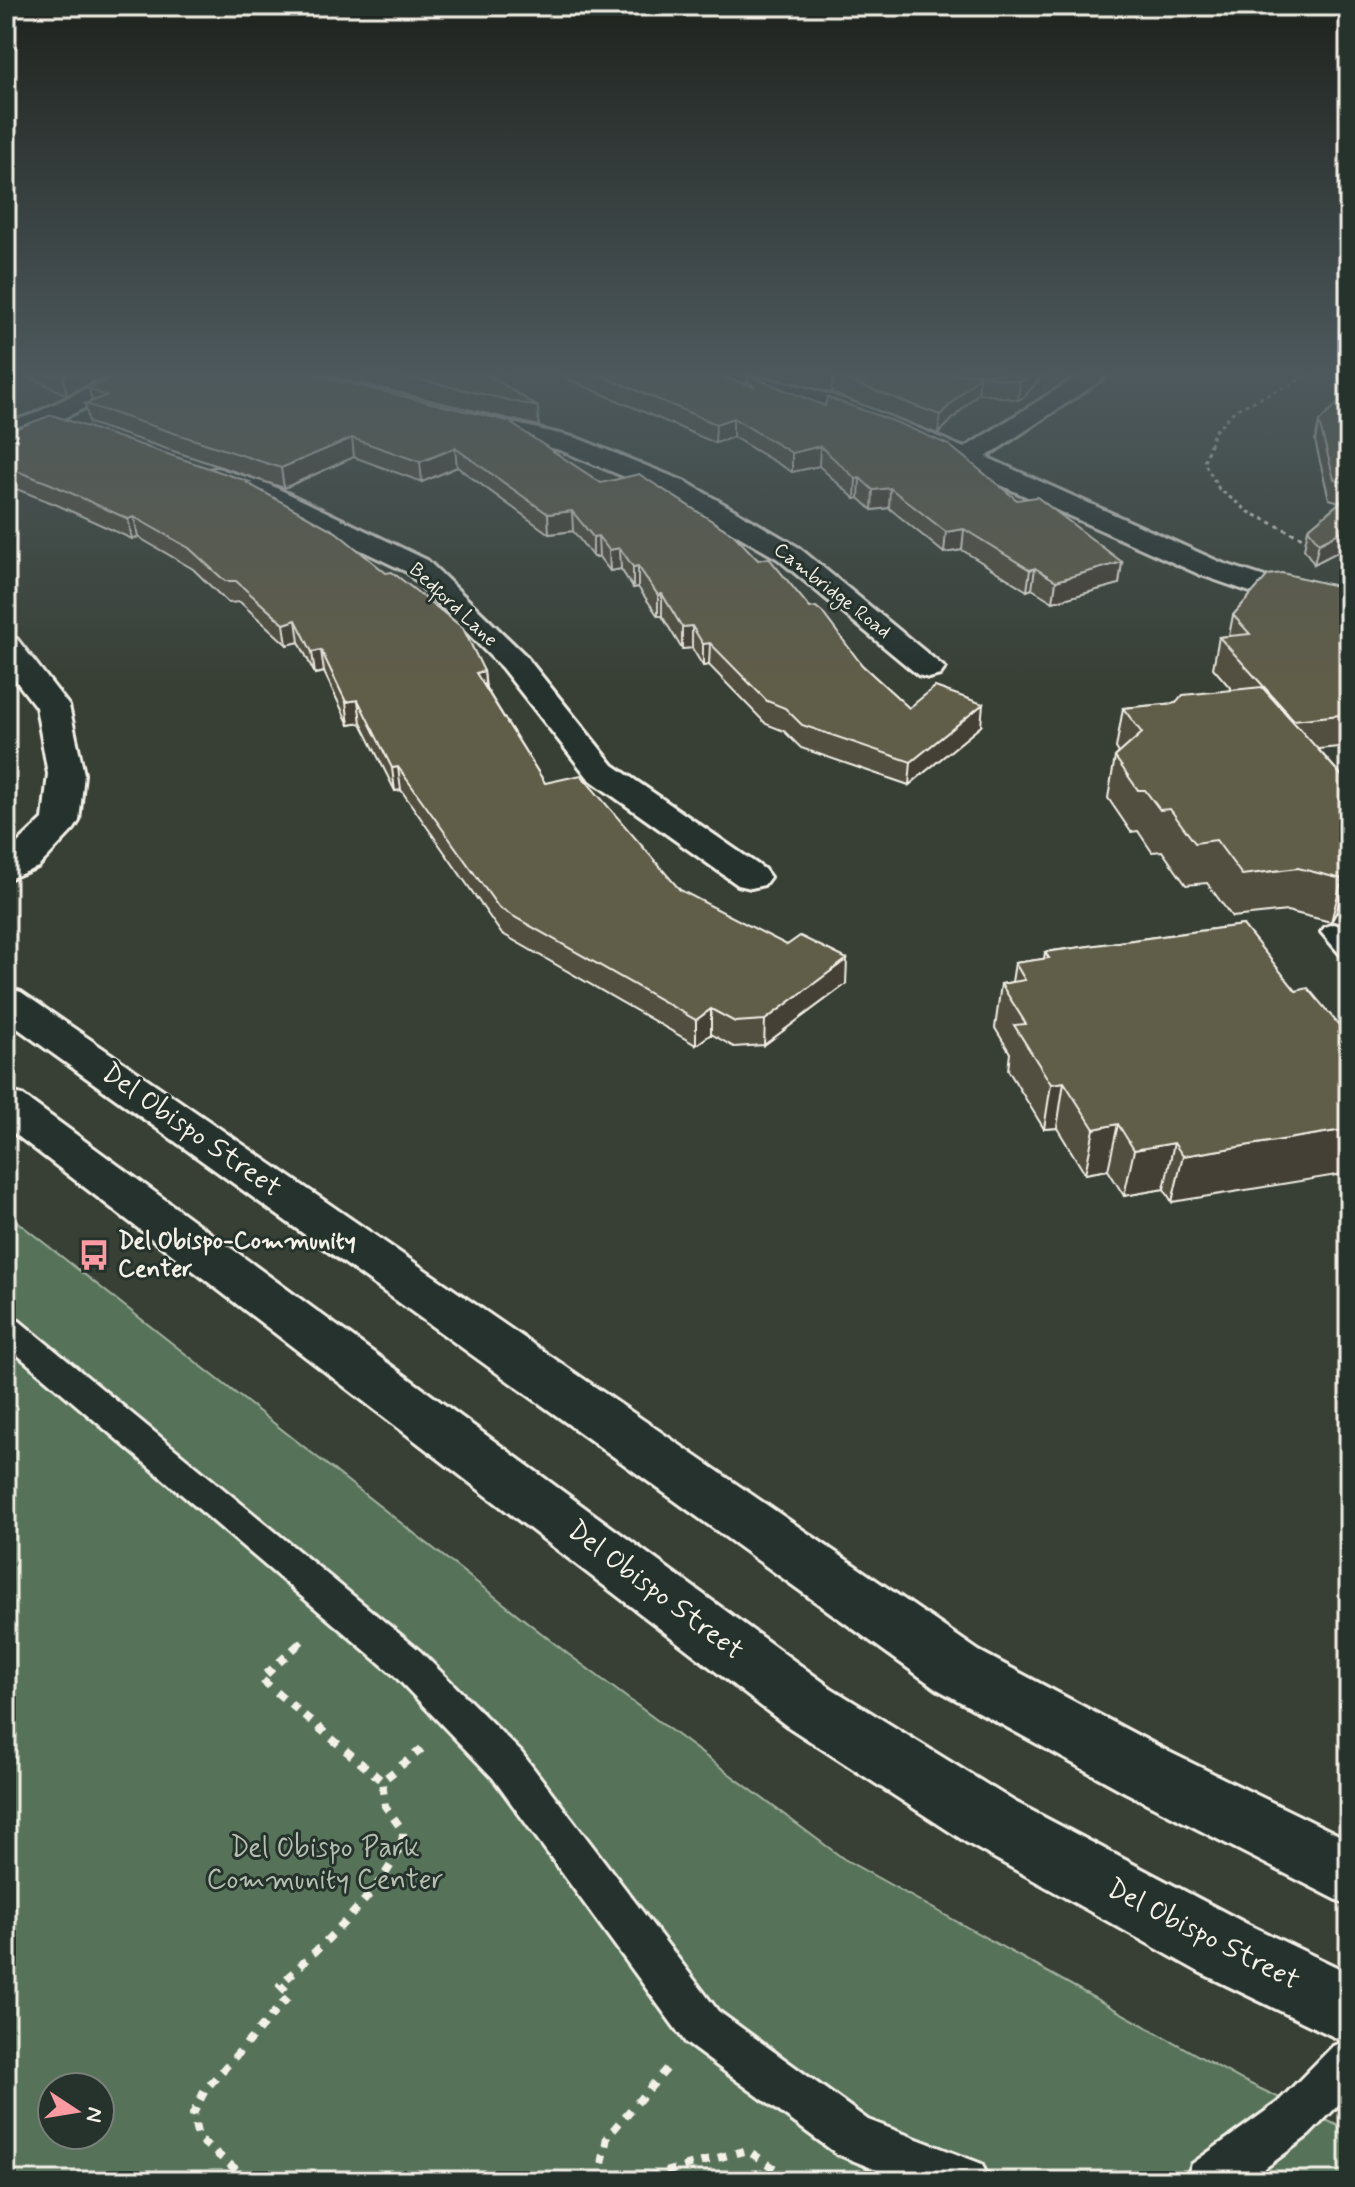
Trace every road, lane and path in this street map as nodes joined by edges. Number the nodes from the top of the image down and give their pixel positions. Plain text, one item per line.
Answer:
1 (217, 476) edge
2 (647, 476) edge
3 (1003, 476) edge
4 (1212, 476) edge
5 (1316, 543) edge
6 (1328, 548) edge
7 (1349, 555) edge
8 (1349, 606) edge
9 (6, 646) edge
10 (929, 668) dead end
11 (6, 869) edge
12 (751, 877) dead end
13 (6, 1001) edge
14 (6, 1105) edge
15 (6, 1327) edge
16 (341, 1606) junction
17 (461, 1718) junction
18 (382, 1781) junction
19 (1349, 1874) edge
20 (1349, 2009) edge
21 (702, 2027) junction
22 (1349, 2062) edge
23 (250, 2181) edge
24 (599, 2181) edge
25 (631, 2181) edge
26 (793, 2181) edge
27 (965, 2181) edge
28 (1209, 2181) edge

1 - 12 street, Bedford Lane
2 - 10 street, Cambridge Road
3 - 8 street
4 - 5 path
6 - 7 path
9 - 11 street
13 - 19 street, Del Obispo Street
14 - 20 street, Del Obispo Street
15 - 16 lane
16 - 17 lane
16 - 18 path
17 - 18 path
17 - 21 lane
18 - 23 path
21 - 24 path
21 - 27 lane
22 - 28 lane
25 - 26 path

